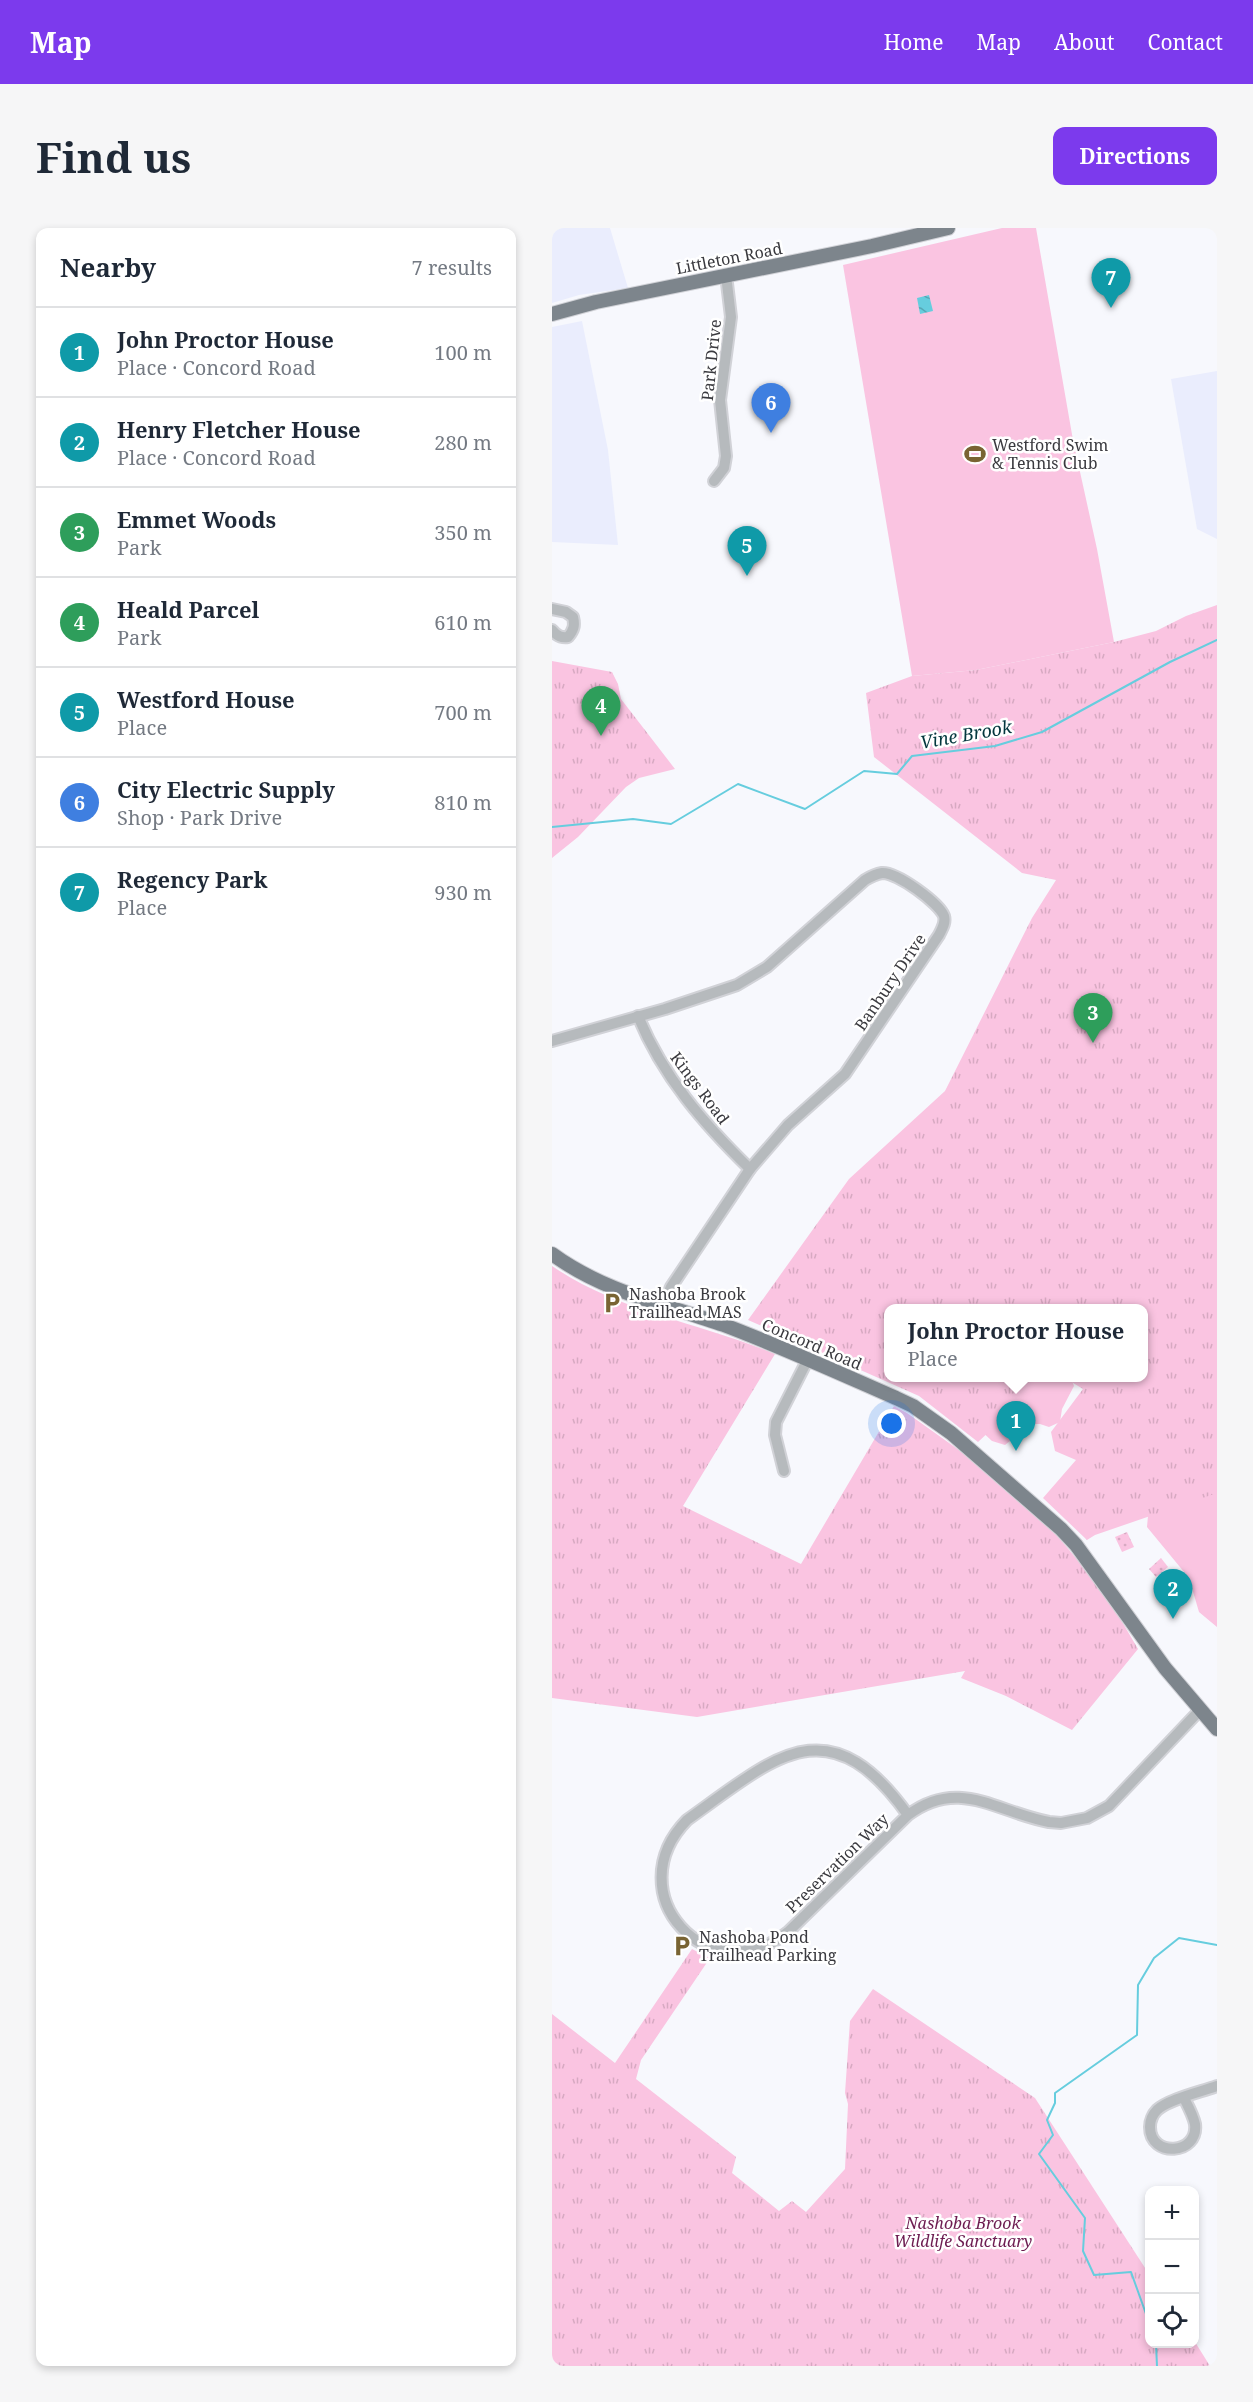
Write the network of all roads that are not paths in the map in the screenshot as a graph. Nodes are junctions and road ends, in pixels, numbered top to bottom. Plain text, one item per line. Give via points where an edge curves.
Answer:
1 (948, 228) edge
2 (726, 275) junction
3 (552, 314) edge
4 (714, 481) dead end
5 (552, 609) edge
6 (552, 630) edge
7 (638, 1016) junction
8 (552, 1041) edge
9 (750, 1169) junction
10 (552, 1254) edge
11 (663, 1306) junction
12 (808, 1359) junction
13 (784, 1471) dead end
14 (1200, 1710) junction
15 (1217, 1729) edge
16 (908, 1815) junction
17 (1217, 2086) edge
18 (1184, 2098) junction

1 - 2 main road, Littleton Road
2 - 3 main road, Littleton Road
2 - 4 street, Park Drive via 731,317 720,387 726,456 724,468
5 - 6 street via 566,612 574,623 568,637
7 - 8 street, Banbury Drive
7 - 9 street, Kings Road via 660,1064 683,1097
7 - 9 street, Banbury Drive via 737,986 767,967 875,875 884,873 900,878 939,908 944,916 939,935 859,1055 845,1074 788,1125
9 - 11 street, Banbury Drive via 671,1287
10 - 11 main road, Concord Road via 581,1274
11 - 12 main road, Concord Road
12 - 13 street via 776,1422 775,1435
12 - 14 main road, Concord Road via 913,1406 1040,1509 1076,1545
14 - 15 main road, Concord Road
14 - 16 street, Preservation Way via 1117,1799 1087,1818 1049,1822 959,1796 932,1800
16 - 16 street, Preservation Way via 876,1775 854,1760 816,1751 778,1758 678,1830 662,1866 666,1905 681,1928 702,1944 740,1953 766,1947 788,1932
17 - 18 street
18 - 18 street via 1158,2110 1150,2121 1151,2134 1165,2148 1178,2149 1193,2136 1195,2123

